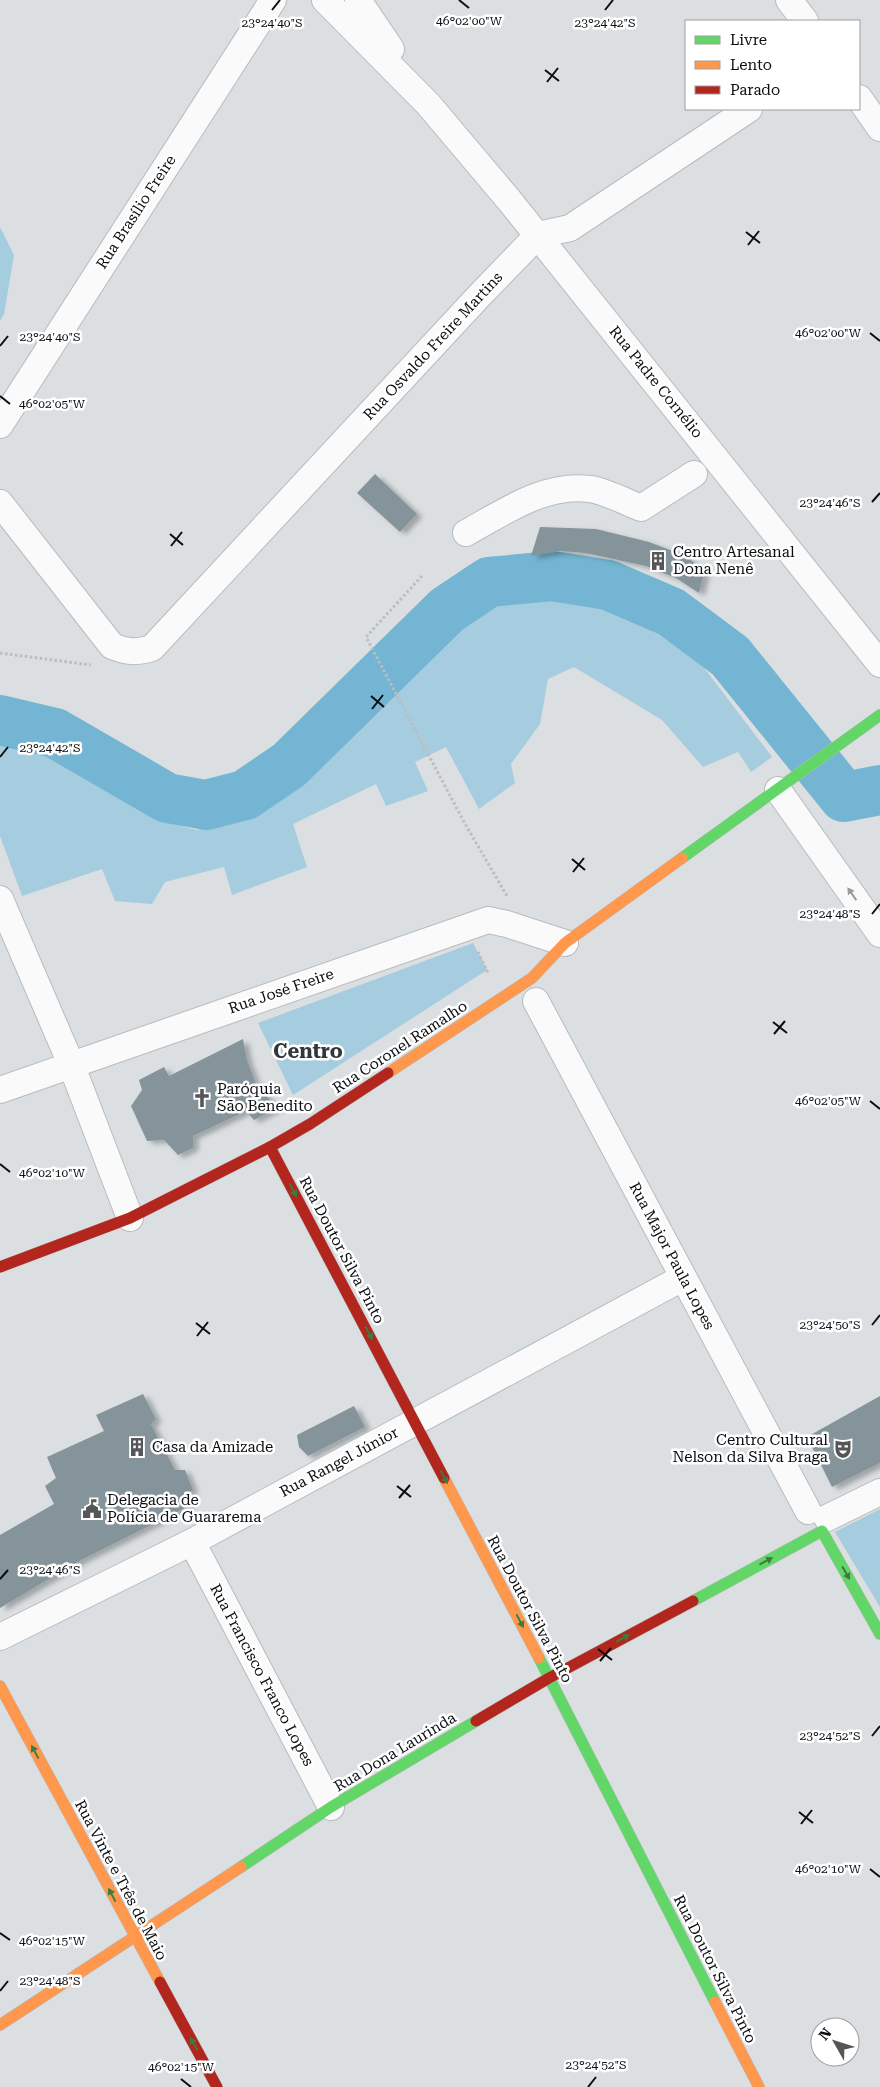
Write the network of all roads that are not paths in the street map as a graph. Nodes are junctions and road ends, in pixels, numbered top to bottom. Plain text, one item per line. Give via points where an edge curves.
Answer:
1 (273, 0) edge
2 (325, 0) edge
3 (358, 0) edge
4 (789, 0) edge
5 (804, 20) edge
6 (860, 99) edge
7 (428, 104) junction
8 (748, 110) edge
9 (880, 128) edge
10 (538, 235) junction
11 (0, 425) edge
12 (694, 474) dead end
13 (0, 503) edge
14 (466, 533) dead end
15 (880, 664) edge
16 (880, 715) edge
17 (787, 784) junction
18 (0, 899) edge
19 (880, 934) edge
20 (565, 943) junction
21 (536, 1001) dead end
22 (71, 1064) junction
23 (0, 1090) edge
24 (270, 1146) junction
25 (130, 1218) junction
26 (0, 1267) edge
27 (674, 1282) dead end
28 (415, 1421) junction
29 (880, 1492) edge
30 (819, 1520) junction
31 (192, 1542) junction
32 (880, 1634) edge
33 (0, 1637) edge
34 (549, 1678) junction
35 (0, 1686) edge
36 (331, 1807) junction
37 (135, 1938) junction
38 (0, 2025) edge
39 (218, 2087) edge
40 (759, 2087) edge

1 - 11 street, Rua Brasílio Freire
2 - 7 street, Rua Padre Cornélio
3 - 7 street, Rua Padre Cornélio
4 - 5 street
6 - 9 street
7 - 10 street, Rua Padre Cornélio
8 - 10 street via 570,228
10 - 13 street, Rua Osvaldo Freire Martins via 152,648 137,653 112,646
10 - 15 street, Rua Padre Cornélio
12 - 14 street via 641,508 591,489 564,490 532,497
16 - 17 street, Rua Coronel Ramalho
19 -> 17 street
17 - 20 street, Rua Coronel Ramalho
18 - 22 street
20 - 22 street, Rua José Freire via 488,920
20 - 24 street, Rua Coronel Ramalho via 532,978 316,1120
21 - 30 street, Rua Major Paula Lopes
22 - 23 street, Rua José Freire
22 - 25 street
24 - 25 street, Rua Coronel Ramalho
24 -> 28 street, Rua Doutor Silva Pinto
25 - 26 street, Rua Coronel Ramalho
27 - 28 street, Rua Rangel Júnior
28 - 31 street, Rua Rangel Júnior
28 -> 34 street, Rua Doutor Silva Pinto
29 - 30 street
30 -> 32 street
34 -> 30 street, Rua Dona Laurinda
31 - 33 street, Rua Rangel Júnior
31 - 36 street, Rua Francisco Franco Lopes
34 - 36 street, Rua Dona Laurinda
34 - 40 street, Rua Doutor Silva Pinto
37 -> 35 street, Rua Vinte e Três de Maio
36 - 37 street, Rua Dona Laurinda
37 - 38 street, Rua Dona Laurinda
39 -> 37 street, Rua Vinte e Três de Maio

